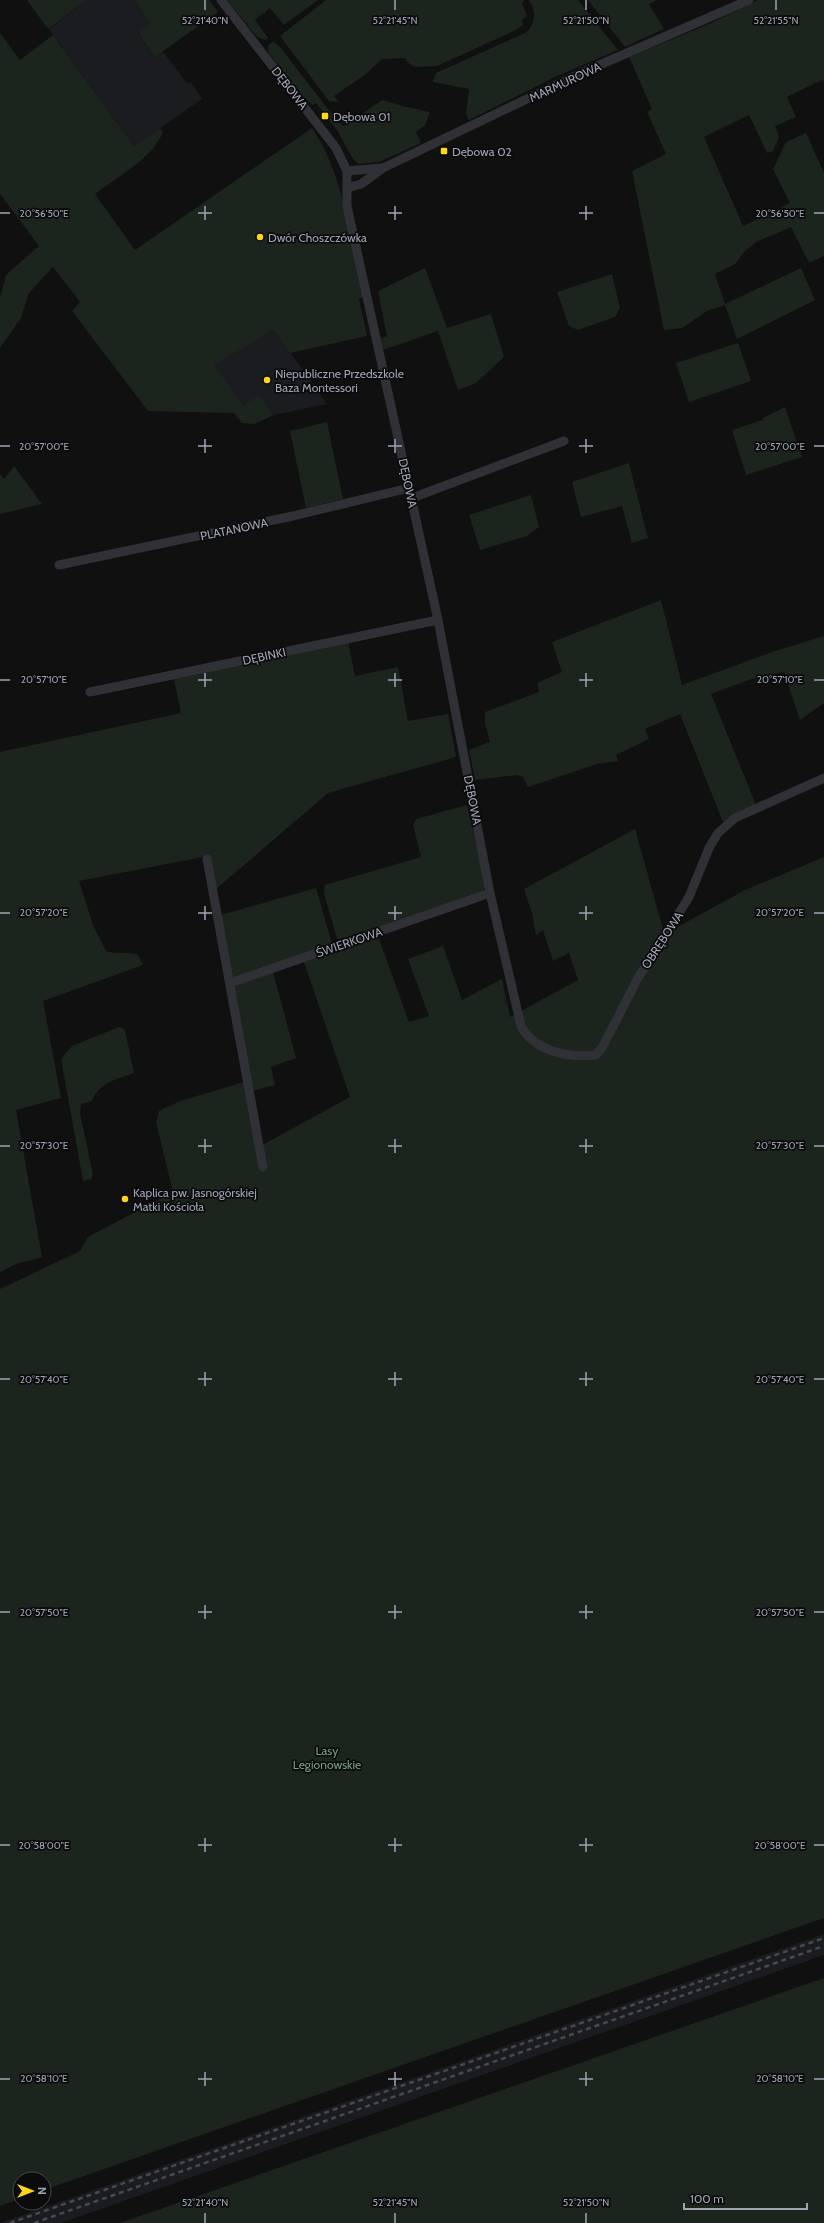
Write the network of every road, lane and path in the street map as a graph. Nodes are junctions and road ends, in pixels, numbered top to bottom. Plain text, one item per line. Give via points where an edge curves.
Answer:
1 (222, 0) edge
2 (749, 0) edge
3 (383, 168) junction
4 (347, 171) junction
5 (347, 188) junction
6 (564, 441) dead end
7 (409, 488) junction
8 (412, 498) junction
9 (58, 565) dead end
10 (438, 620) junction
11 (90, 692) dead end
12 (824, 778) edge
13 (207, 860) dead end
14 (490, 893) junction
15 (230, 983) junction
16 (515, 1004) joint
17 (263, 1167) dead end

1 - 4 street, DĘBOWA via 336,148
2 - 3 street, MARMUROWA via 582,73
3 - 4 street, MARMUROWA
3 - 5 street, MARMUROWA via 361,184
4 - 5 street, DĘBOWA
5 - 7 street, DĘBOWA via 347,206
6 - 8 street
7 - 8 street, DĘBOWA
7 - 9 street, PLATANOWA via 286,518
8 - 10 street, DĘBOWA
10 - 11 street, DĘBINKI
10 - 14 street, DĘBOWA
12 - 16 street, OBRĘBOWA via 735,818 718,832 689,896 638,978 596,1055 553,1052 536,1044 525,1034
13 - 15 street
14 - 15 street, ŚWIERKOWA
14 - 16 street, DĘBOWA
15 - 17 street

